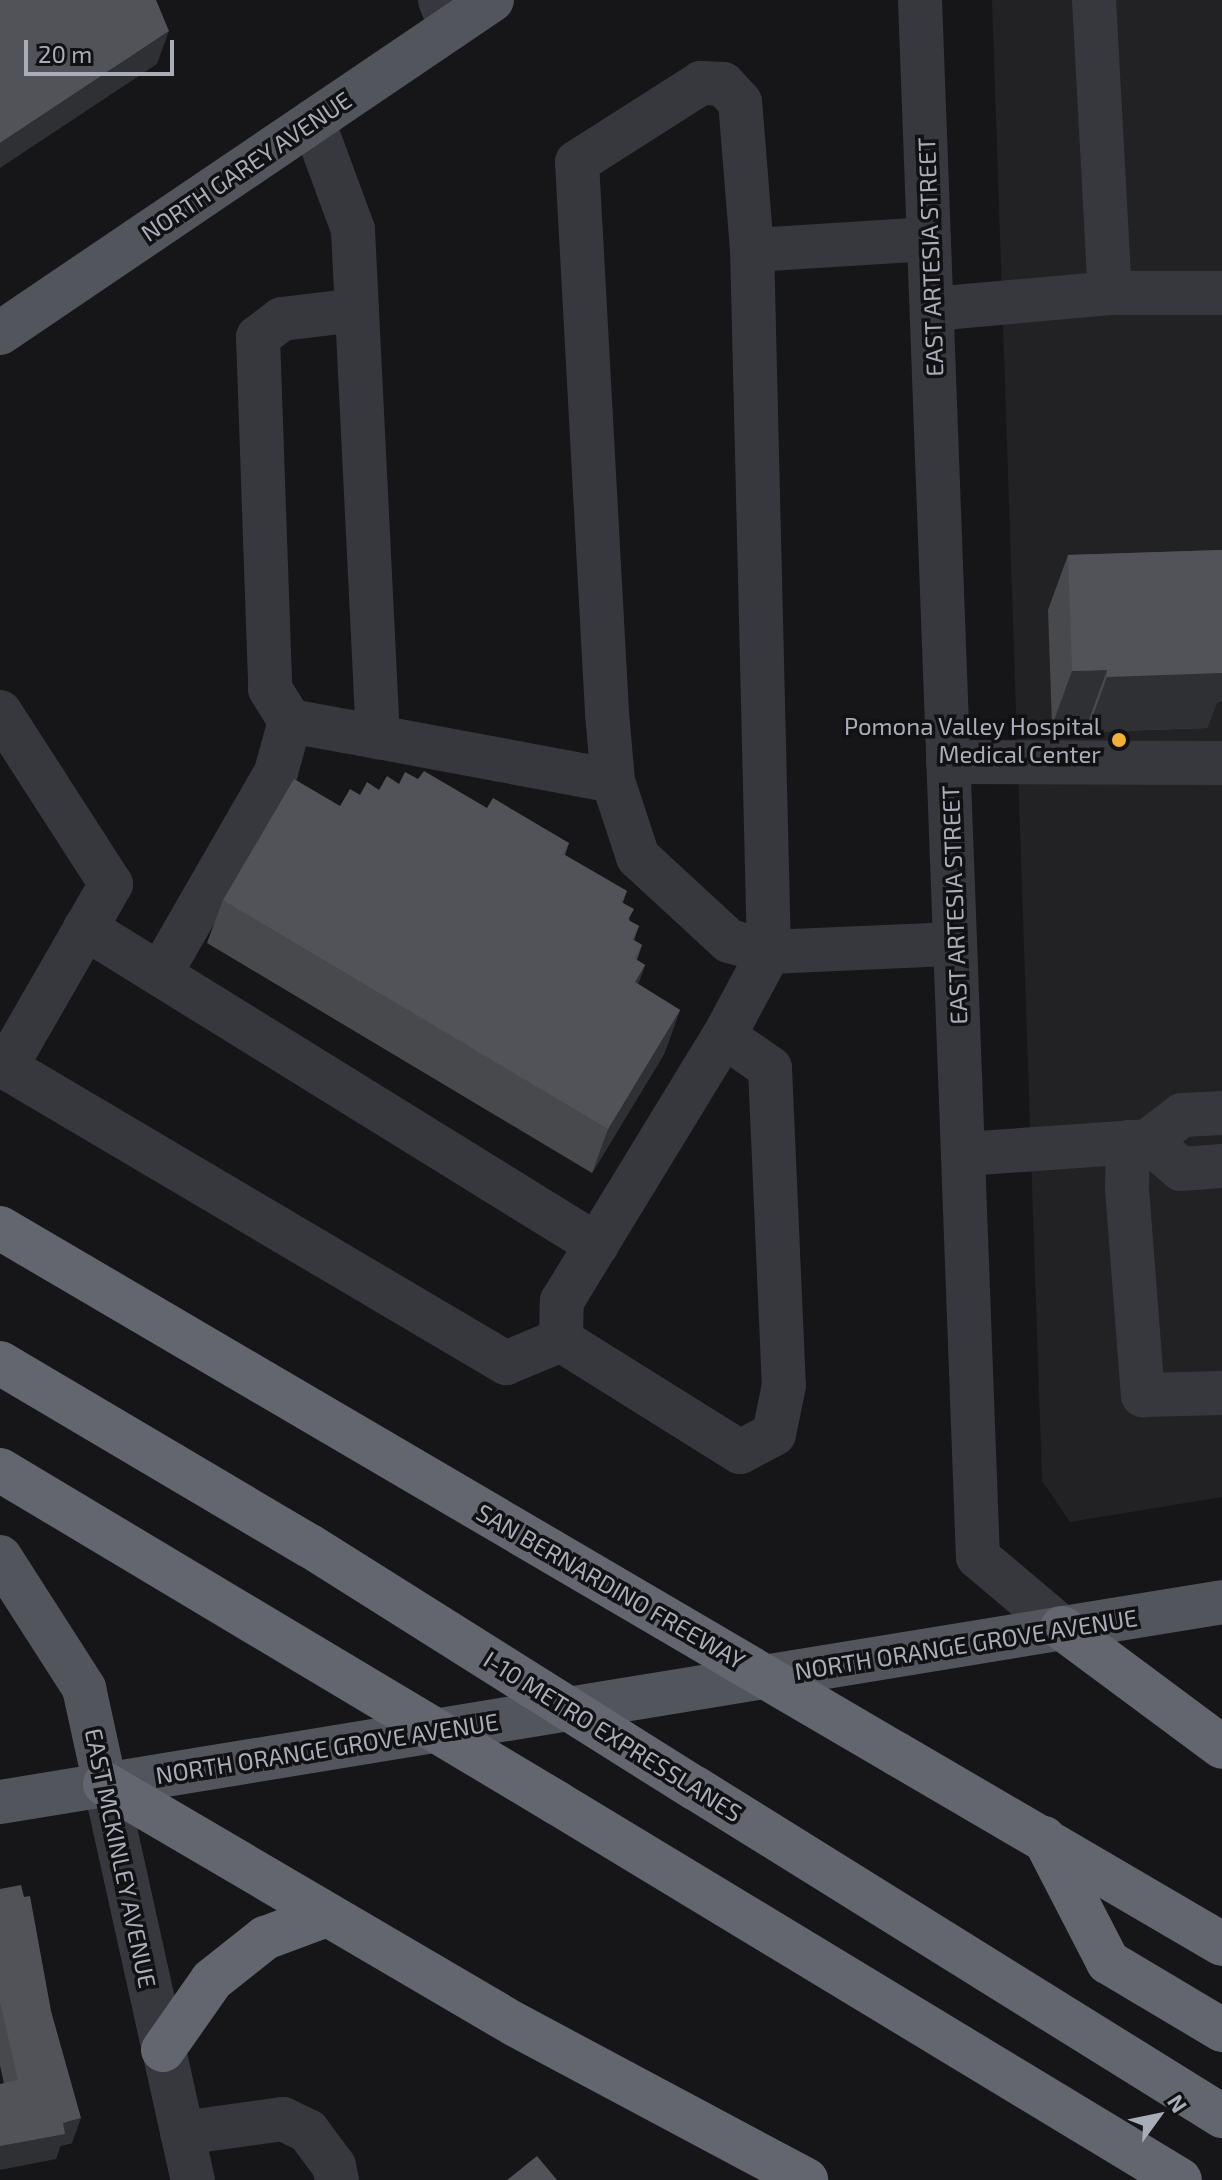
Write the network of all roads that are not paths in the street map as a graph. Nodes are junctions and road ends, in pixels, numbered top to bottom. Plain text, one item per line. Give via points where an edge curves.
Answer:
1 (492, 0) edge
2 (920, 0) edge
3 (1094, 0) edge
4 (446, 14) edge
5 (313, 121) junction
6 (929, 239) junction
7 (752, 245) junction
8 (1110, 293) junction
9 (1222, 293) edge
10 (932, 309) junction
11 (357, 310) junction
12 (0, 333) edge
13 (0, 712) edge
14 (290, 721) junction
15 (378, 737) junction
16 (948, 762) junction
17 (1222, 763) edge
18 (613, 781) junction
19 (85, 928) junction
20 (955, 944) junction
21 (769, 952) junction
22 (160, 974) junction
23 (724, 1036) junction
24 (3, 1066) edge
25 (1222, 1113) edge
26 (1138, 1142) junction
27 (964, 1154) junction
28 (1222, 1166) edge
29 (0, 1228) edge
30 (597, 1245) junction
31 (561, 1340) junction
32 (0, 1363) edge
33 (1222, 1393) edge
34 (0, 1470) edge
35 (0, 1557) edge
36 (1222, 1602) edge
37 (1062, 1628) junction
38 (1222, 1747) edge
39 (105, 1784) junction
40 (0, 1802) edge
41 (1044, 1838) junction
42 (327, 1915) junction
43 (1222, 1944) edge
44 (1222, 2030) edge
45 (163, 2050) junction
46 (1222, 2116) edge
47 (182, 2133) junction
48 (193, 2180) edge
49 (337, 2180) edge
50 (806, 2180) edge
51 (1180, 2180) edge

1 - 4 main road, NORTH GAREY AVENUE
2 - 6 street, EAST ARTESIA STREET
3 - 8 street
4 - 5 main road, NORTH GAREY AVENUE
5 - 11 street via 353,230
5 - 12 main road, NORTH GAREY AVENUE
6 - 7 street via 752,250
6 - 10 street, EAST ARTESIA STREET
7 - 18 street via 740,102 723,84 701,83 577,162
7 - 21 street
8 - 9 street
8 - 10 street
10 - 16 street, EAST ARTESIA STREET
11 - 14 street via 282,319 258,337 270,689
11 - 15 street
13 - 19 street via 111,884
14 - 15 street
14 - 22 street via 276,772
15 - 18 street
16 - 17 street
16 - 20 street, EAST ARTESIA STREET
18 - 21 street via 638,857 729,941
19 - 22 street
19 - 24 street
20 - 21 street
20 - 27 street, EAST ARTESIA STREET
21 - 23 street
22 - 30 street
23 - 30 street
23 - 31 street via 770,1068 784,1385 774,1434 740,1452
24 - 31 street via 506,1363
25 - 26 street via 1182,1115
26 - 27 street
26 - 28 street via 1181,1169
26 - 33 street via 1127,1189 1143,1395
27 - 37 street, EAST ARTESIA STREET via 978,1557
29 - 41 highway, SAN BERNARDINO FREEWAY, bridge
30 - 31 street via 562,1301
32 - 46 highway, I-10 METRO EXPRESSLANES, bridge via 310,1546
34 - 51 highway, bridge
35 - 39 main road, EAST MCKINLEY AVENUE via 84,1688
36 - 37 main road, NORTH ORANGE GROVE AVENUE
37 - 38 highway
37 - 39 main road, NORTH ORANGE GROVE AVENUE
39 - 40 main road, NORTH ORANGE GROVE AVENUE
39 - 42 highway
39 - 45 street, EAST MCKINLEY AVENUE
41 - 43 highway, SAN BERNARDINO FREEWAY
41 - 44 highway via 1108,1962
42 - 45 highway via 265,1938 212,1980
42 - 50 highway via 516,2025
45 - 47 street, EAST MCKINLEY AVENUE
47 - 48 street, EAST MCKINLEY AVENUE
47 - 49 street via 283,2119 308,2131 334,2166

